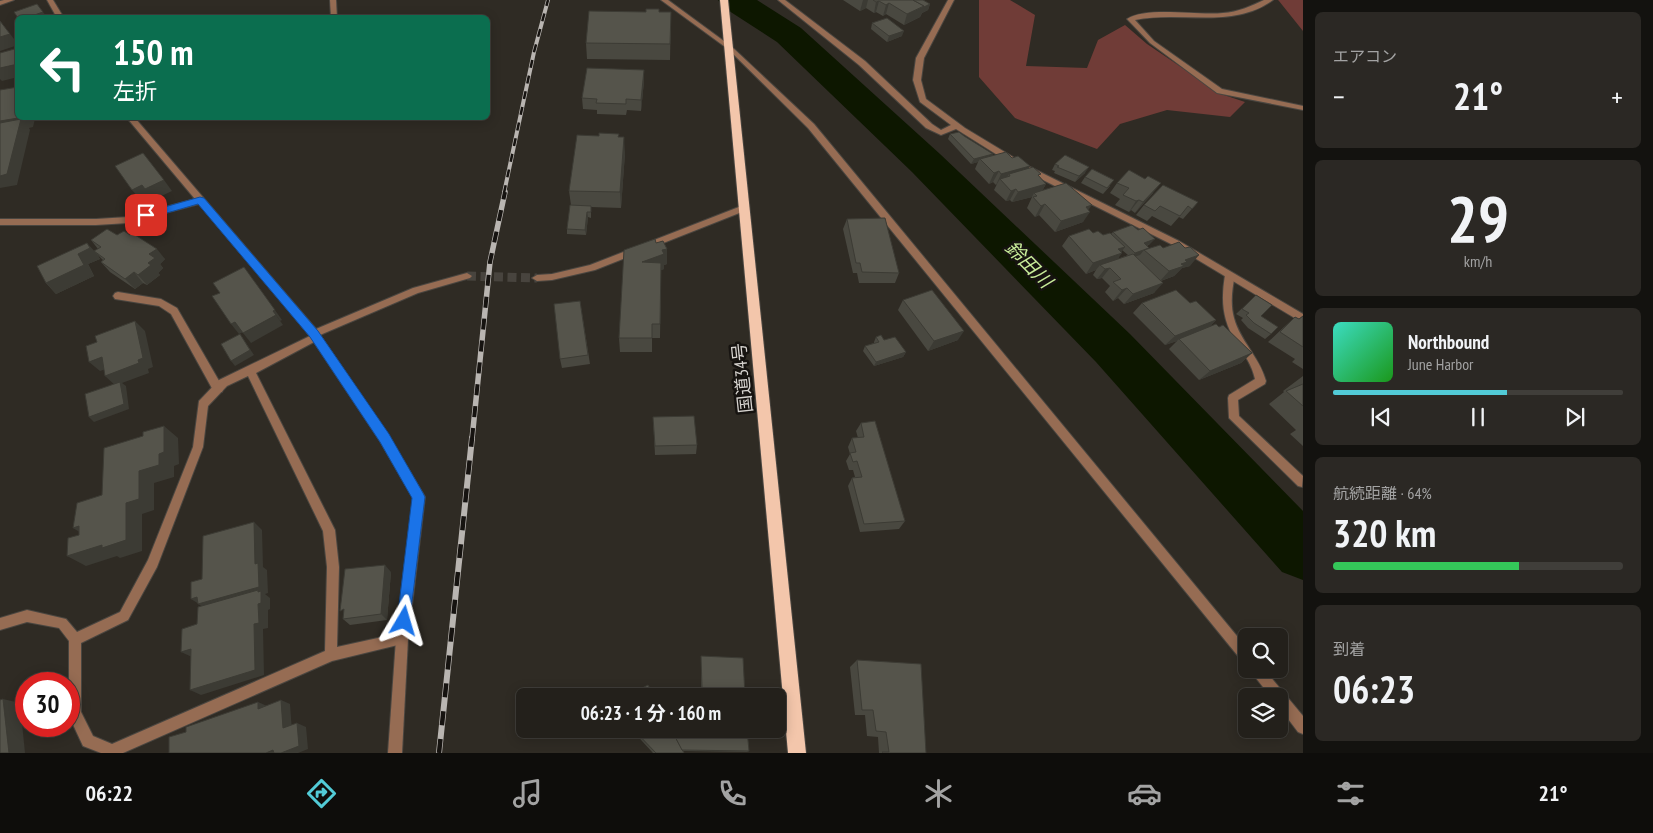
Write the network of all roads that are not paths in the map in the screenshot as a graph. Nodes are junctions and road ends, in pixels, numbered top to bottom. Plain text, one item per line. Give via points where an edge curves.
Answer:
1 (11, 0) edge
2 (50, 0) edge
3 (333, 0) edge
4 (664, 0) edge
5 (724, 0) edge
6 (782, 0) edge
7 (951, 0) edge
8 (1270, 0) edge
9 (0, 3) edge
10 (59, 15) edge
11 (334, 15) edge
12 (729, 44) junction
13 (1303, 108) edge
14 (133, 120) edge
15 (956, 126) junction
16 (200, 200) junction
17 (744, 208) junction
18 (0, 222) edge
19 (1230, 275) junction
20 (467, 276) tunnel mouth
21 (537, 278) tunnel mouth
22 (118, 296) dead end
23 (1303, 319) edge
24 (315, 336) junction
25 (250, 371) junction
26 (218, 389) junction
27 (1302, 482) edge
28 (0, 624) edge
29 (402, 638) junction
30 (75, 639) junction
31 (1238, 647) edge
32 (332, 655) junction
33 (1263, 678) edge
34 (1271, 688) edge
35 (1288, 709) edge
36 (1303, 727) edge
37 (395, 753) edge
38 (797, 753) edge

1 - 9 street
2 - 10 street
3 - 11 street
4 - 12 street
5 - 12 highway, 国道34号
6 - 15 street via 862,63 929,126 941,133
7 - 15 street via 920,58 917,80 924,100
8 - 13 street via 1238,13 1210,16 1144,14 1130,19 1152,42 1220,90
12 - 17 highway, 国道34号
12 - 31 street via 811,126
14 - 16 street
15 - 19 street via 1018,164 1176,243
16 - 18 street via 128,220
16 - 24 street
17 - 21 street via 592,268
17 - 38 highway, 国道34号
19 - 23 street
19 - 27 street via 1226,300 1229,320 1258,368 1261,382 1232,398 1234,418
20 - 24 street via 416,290
22 - 26 street via 161,303 174,312
24 - 25 street
24 - 29 street via 384,438 419,497
25 - 26 street via 223,383
25 - 32 street via 329,530 333,567
26 - 30 street via 203,404 198,447 153,563 124,616
28 - 30 street via 27,616 62,623
29 - 32 street
29 - 37 street
30 - 32 street via 74,713 88,741 112,751
33 - 34 street
35 - 36 street

